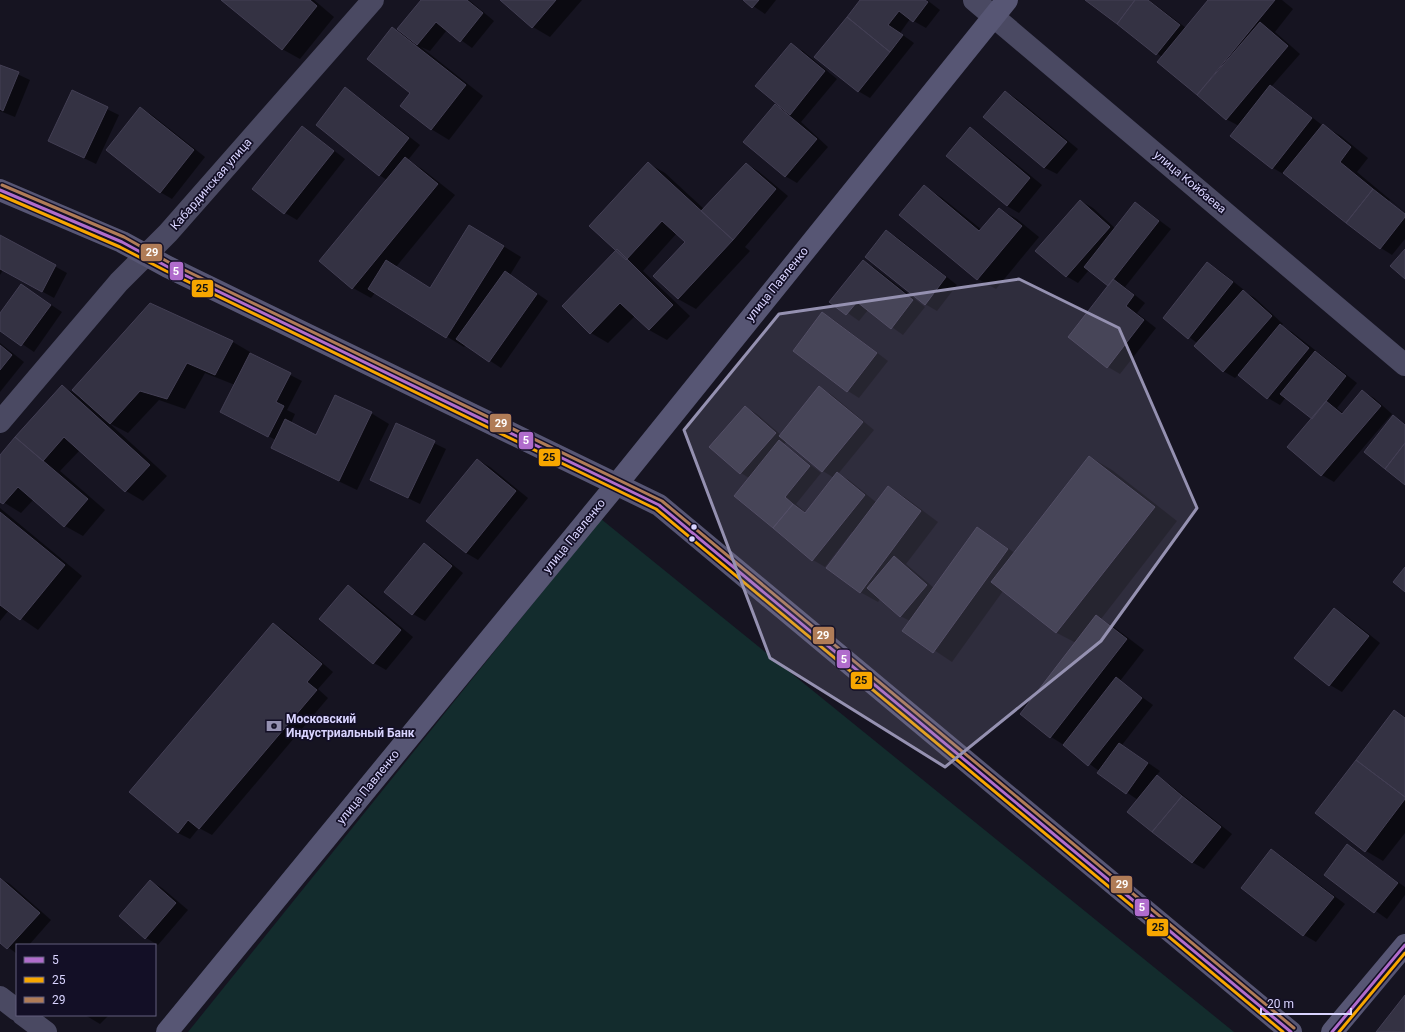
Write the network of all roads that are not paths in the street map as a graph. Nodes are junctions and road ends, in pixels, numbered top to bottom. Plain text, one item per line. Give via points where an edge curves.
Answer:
1 (374, 0) edge
2 (974, 0) edge
3 (1007, 0) edge
4 (993, 17) junction
5 (0, 190) edge
6 (147, 255) junction
7 (1405, 365) edge
8 (0, 422) edge
9 (617, 484) junction
10 (1405, 945) edge
11 (0, 997) edge
12 (16, 1009) edge
13 (24, 1016) edge
14 (46, 1032) edge
15 (167, 1032) edge
16 (1291, 1032) edge
17 (1332, 1032) edge

1 - 6 street, Кабардинская улица
2 - 4 street, улица Койбаева
3 - 4 street, улица Павленко
4 - 7 street, улица Койбаева
4 - 9 street, улица Павленко
5 - 6 street
6 - 8 street, Кабардинская улица via 120,282
6 - 9 street
9 - 15 street, улица Павленко
9 - 16 street via 659,505
10 - 17 street
11 - 12 street
13 - 14 street

